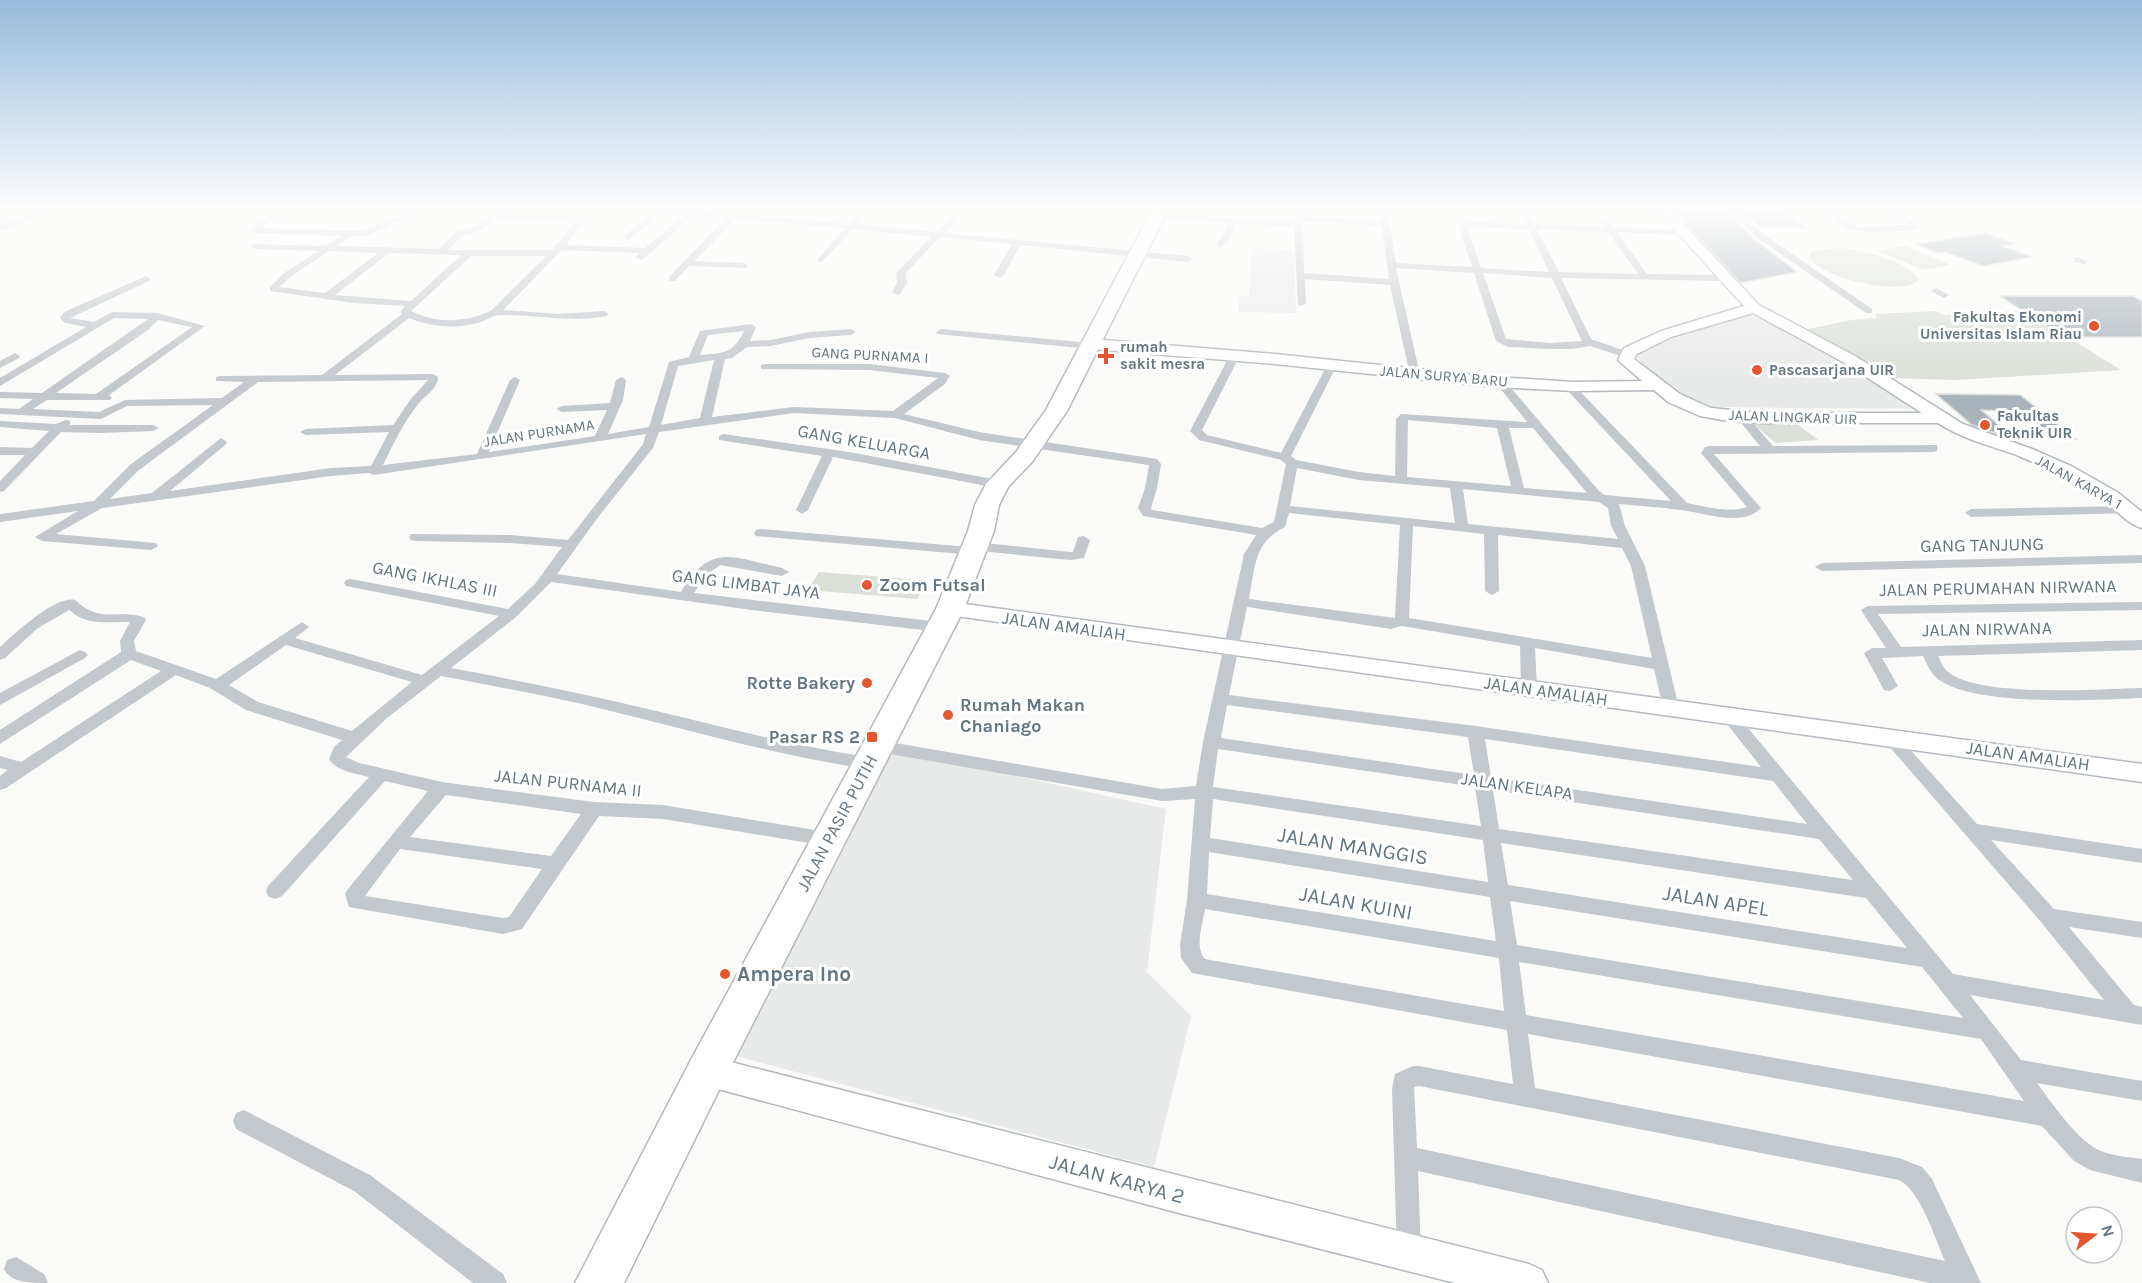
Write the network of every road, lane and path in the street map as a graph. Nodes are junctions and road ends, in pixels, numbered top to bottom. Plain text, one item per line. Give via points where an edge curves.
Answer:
1 (298, 268) edge
2 (364, 268) edge
3 (455, 268) edge
4 (539, 268) edge
5 (683, 268) edge
6 (906, 268) edge
7 (1003, 268) edge
8 (1129, 268) edge
9 (1301, 268) edge
10 (1392, 268) edge
11 (1441, 268) edge
12 (1551, 268) edge
13 (1638, 268) edge
14 (1717, 268) edge
15 (1806, 268) edge
16 (1478, 270) junction
17 (999, 275) dead end
18 (1554, 275) junction
19 (1301, 276) junction
20 (1645, 277) junction
21 (1726, 278) junction
22 (146, 279) dead end
23 (672, 279) dead end
24 (1394, 282) junction
25 (897, 292) dead end
26 (327, 296) junction
27 (1301, 304) dead end
28 (1754, 308) junction
29 (410, 309) junction
30 (1869, 311) dead end
31 (495, 312) junction
32 (604, 314) dead end
33 (157, 317) junction
34 (95, 325) junction
35 (851, 332) dead end
36 (941, 332) dead end
37 (1587, 341) junction
38 (743, 344) junction
39 (1090, 345) junction
40 (15, 356) dead end
41 (1627, 356) junction
42 (720, 357) junction
43 (1234, 357) junction
44 (693, 359) junction
45 (0, 365) edge
46 (1332, 365) junction
47 (765, 367) dead end
48 (1415, 375) junction
49 (220, 379) dead end
50 (255, 379) junction
51 (323, 380) junction
52 (515, 380) dead end
53 (621, 380) dead end
54 (0, 383) edge
55 (1501, 383) junction
56 (1568, 385) junction
57 (1654, 385) junction
58 (0, 395) edge
59 (41, 397) junction
60 (225, 401) junction
61 (613, 406) junction
62 (562, 409) dead end
63 (0, 411) edge
64 (23, 411) junction
65 (76, 415) junction
66 (895, 415) junction
67 (1742, 417) junction
68 (1938, 417) junction
69 (705, 421) junction
70 (0, 424) edge
71 (1502, 425) junction
72 (1537, 425) junction
73 (58, 428) junction
74 (153, 428) dead end
75 (397, 428) junction
76 (655, 429) junction
77 (306, 432) dead end
78 (723, 438) dead end
79 (600, 439) junction
80 (221, 442) dead end
81 (1032, 445) junction
82 (1933, 448) dead end
83 (1770, 450) junction
84 (0, 451) edge
85 (33, 452) junction
86 (830, 453) junction
87 (481, 457) junction
88 (1289, 460) junction
89 (374, 471) junction
90 (1401, 480) junction
91 (2, 483) edge
92 (998, 484) junction
93 (1456, 486) junction
94 (1519, 492) junction
95 (156, 496) junction
96 (1606, 500) junction
97 (98, 504) junction
98 (1683, 506) junction
99 (1283, 508) junction
100 (802, 510) dead end
101 (1971, 513) dead end
102 (2136, 516) edge
103 (0, 518) edge
104 (1407, 520) junction
105 (1462, 526) junction
106 (1491, 531) junction
107 (1263, 532) junction
108 (761, 533) dead end
109 (416, 537) dead end
110 (1083, 540) dead end
111 (572, 544) junction
112 (1626, 544) junction
113 (151, 546) dead end
114 (974, 549) junction
115 (2142, 559) edge
116 (1822, 567) dead end
117 (782, 572) dead end
118 (548, 577) junction
119 (351, 583) dead end
120 (1492, 591) dead end
121 (685, 597) junction
122 (1243, 602) junction
123 (2142, 606) edge
124 (511, 614) junction
125 (945, 618) junction
126 (1402, 621) junction
127 (302, 627) dead end
128 (284, 640) junction
129 (1527, 643) junction
130 (2142, 645) edge
131 (1230, 650) junction
132 (1895, 650) junction
133 (1928, 651) junction
134 (129, 654) junction
135 (0, 655) edge
136 (80, 655) dead end
137 (1662, 665) junction
138 (173, 670) junction
139 (432, 676) junction
140 (218, 685) junction
141 (1890, 686) dead end
142 (1529, 687) junction
143 (2142, 693) edge
144 (1221, 699) junction
145 (0, 700) edge
146 (1671, 708) junction
147 (1727, 714) junction
148 (1476, 732) junction
149 (0, 738) edge
150 (356, 738) junction
151 (1890, 738) junction
152 (1210, 742) junction
153 (873, 755) junction
154 (0, 762) edge
155 (23, 769) junction
156 (2142, 773) edge
157 (382, 774) junction
158 (1778, 776) junction
159 (1482, 781) junction
160 (0, 784) edge
161 (442, 788) junction
162 (1206, 792) junction
163 (594, 809) junction
164 (1970, 830) junction
165 (1824, 833) junction
166 (1491, 834) junction
167 (827, 839) junction
168 (397, 842) junction
169 (1201, 844) junction
170 (2142, 856) edge
171 (555, 864) junction
172 (275, 891) dead end
173 (1498, 891) junction
174 (1873, 891) junction
175 (1197, 900) junction
176 (2048, 916) junction
177 (2142, 930) edge
178 (1508, 952) junction
179 (1926, 959) junction
180 (1946, 982) junction
181 (2135, 1015) edge
182 (1515, 1022) junction
183 (1987, 1031) junction
184 (2015, 1069) junction
185 (707, 1071) junction
186 (2142, 1091) edge
187 (1525, 1096) junction
188 (2048, 1116) junction
189 (244, 1121) dead end
190 (1406, 1157) junction
191 (2142, 1171) edge
192 (1408, 1252) junction
193 (1966, 1280) edge
194 (494, 1283) edge
195 (599, 1283) edge
196 (1528, 1283) edge

1 - 26 street via 273,288
2 - 26 street
3 - 29 street
4 - 31 street
5 - 23 street
6 - 25 street
7 - 17 street
8 - 39 highway, JALAN PASIR PUTIH
9 - 19 street
10 - 24 street
11 - 16 street
12 - 18 street
13 - 20 street
14 - 21 street, JALAN KARYA 1
15 - 30 street
16 - 18 street
16 - 37 street via 1503,342 1584,345
18 - 20 street
18 - 37 street
19 - 24 street
19 - 27 street
20 - 21 street
21 - 28 street, JALAN KARYA 1
22 - 34 street via 65,318
24 - 48 street
26 - 29 street
28 - 41 street via 1666,334
28 - 68 street, JALAN KARYA 1 via 1849,358
29 - 31 street via 437,322 459,323 477,321
29 - 51 street
31 - 32 street via 558,317
33 - 34 street via 112,315
33 - 59 street
33 - 59 street via 200,326 104,398
34 - 54 street
35 - 38 street
36 - 39 street, GANG PURNAMA I
37 - 41 street
38 - 42 street via 728,356
38 - 44 street via 751,327 709,331 704,333
39 - 43 street, JALAN SURYA BARU
39 - 81 highway, JALAN PASIR PUTIH via 1056,411
40 - 45 street
41 - 57 street, JALAN LINGKAR UIR via 1628,363
42 - 44 street
42 - 69 street
43 - 46 street, JALAN SURYA BARU
43 - 88 street via 1196,431 1203,438
44 - 76 street, JALAN PURNAMA II via 673,364
46 - 48 street, JALAN SURYA BARU
46 - 88 street
47 - 66 street, GANG PURNAMA I via 869,368 945,376
48 - 55 street, JALAN SURYA BARU
49 - 50 street
50 - 51 street
50 - 60 street
51 - 75 street via 433,377 433,383
52 - 87 street
53 - 61 street via 622,391
55 - 56 street, JALAN SURYA BARU
55 - 72 street
56 - 57 street, JALAN SURYA BARU
56 - 98 street
57 - 67 street, JALAN LINGKAR UIR via 1706,412
58 - 59 street
59 - 64 street
60 - 65 street via 125,403 100,416
60 - 97 street via 135,467
61 - 62 street
61 - 79 street
63 - 64 street
64 - 65 street
65 - 73 street
66 - 69 street, JALAN PURNAMA via 809,409
66 - 81 street, JALAN PURNAMA
67 - 68 street, JALAN LINGKAR UIR
67 - 83 street
68 - 102 street, JALAN KARYA 1 via 1969,434 2055,465 2110,496
69 - 76 street, JALAN PURNAMA
70 - 73 street
71 - 72 street
71 - 90 street via 1405,416
71 - 94 street
72 - 96 street via 1595,494
73 - 74 street
73 - 85 street
75 - 77 street
75 - 89 street
76 - 79 street, JALAN PURNAMA
76 - 111 street, JALAN PURNAMA II via 649,445
78 - 86 street, GANG KELUARGA
79 - 87 street, JALAN PURNAMA
80 - 95 street
81 - 92 highway, JALAN PASIR PUTIH
81 - 107 street, JALAN PURNAMA via 1153,462 1145,512
82 - 83 street
83 - 98 street via 1707,451 1754,504 1754,511 1728,513
84 - 85 street
85 - 91 street
86 - 92 street, GANG KELUARGA
86 - 100 street
87 - 89 street, JALAN PURNAMA
88 - 90 street via 1359,476
88 - 99 street
89 - 95 street, JALAN PURNAMA via 331,472
90 - 93 street
92 - 114 highway, JALAN PASIR PUTIH via 987,505
93 - 94 street
93 - 105 street
94 - 96 street
95 - 97 street, JALAN PURNAMA
96 - 98 street
96 - 112 street via 1614,506
97 - 103 street, JALAN PURNAMA
97 - 113 street via 42,537
99 - 104 street
99 - 107 street via 1280,524
101 - 102 street
104 - 105 street
104 - 126 street
105 - 106 street
106 - 112 street
106 - 120 street
107 - 122 street via 1251,554
108 - 114 street
109 - 111 street
110 - 114 street via 1079,555 1070,556
111 - 118 street, JALAN PURNAMA II
112 - 137 street via 1638,567
114 - 125 highway, JALAN PASIR PUTIH
115 - 116 street, GANG TANJUNG
117 - 121 street via 715,561 703,568
118 - 121 street, GANG LIMBAT JAYA
118 - 124 street, JALAN PURNAMA II
119 - 124 street, GANG IKHLAS III
121 - 125 street, GANG LIMBAT JAYA
122 - 126 street via 1391,624
122 - 131 street
123 - 132 street, JALAN PERUMAHAN NIRWANA via 1868,610
124 - 139 street, JALAN PURNAMA II
125 - 131 street, JALAN AMALIAH
125 - 153 highway, JALAN PASIR PUTIH
126 - 129 street
127 - 128 street
128 - 139 street
128 - 140 street
129 - 137 street
129 - 142 street
130 - 133 street, JALAN NIRWANA
131 - 142 street, JALAN AMALIAH
131 - 144 street
132 - 133 street, JALAN NIRWANA
132 - 141 street, JALAN NIRWANA via 1871,655
133 - 143 street via 1942,675 1962,685 2062,695
134 - 135 street via 127,641 139,620 97,619 70,603 33,625
134 - 138 street
134 - 149 street
136 - 145 street
137 - 146 street
138 - 140 street
138 - 155 street
139 - 150 street, JALAN PURNAMA II
139 - 153 street via 609,705 819,756
140 - 150 street via 252,706
142 - 146 street, JALAN AMALIAH
144 - 148 street
144 - 152 street
146 - 147 street, JALAN AMALIAH
147 - 151 street, JALAN AMALIAH
147 - 158 street
148 - 158 street
148 - 159 street
150 - 157 street, JALAN PURNAMA II via 337,755 339,761
151 - 156 street, JALAN AMALIAH
151 - 164 street
152 - 159 street, JALAN KELAPA
152 - 162 street
153 - 162 street via 1162,795
153 - 167 highway, JALAN PASIR PUTIH
154 - 155 street
155 - 160 street
157 - 161 street, JALAN PURNAMA II
157 - 172 street
158 - 165 street
159 - 165 street, JALAN KELAPA
159 - 166 street
161 - 163 street, JALAN PURNAMA II
161 - 168 street
162 - 166 street
162 - 169 street
163 - 167 street, JALAN PURNAMA II via 663,812
163 - 171 street
164 - 170 street
164 - 176 street
165 - 174 street
166 - 173 street
166 - 174 street
167 - 185 highway, JALAN PASIR PUTIH
168 - 171 street
168 - 171 street via 355,894 356,902 509,926 521,918
169 - 173 street, JALAN MANGGIS
169 - 175 street
173 - 178 street
173 - 179 street, JALAN APEL
174 - 179 street
175 - 178 street, JALAN KUINI
175 - 182 street via 1190,945 1191,958 1198,968
176 - 177 street
176 - 181 street
178 - 182 street
178 - 183 street, JALAN KUINI
179 - 180 street
180 - 181 street
180 - 183 street
182 - 187 street
182 - 188 street
183 - 184 street
184 - 186 street
184 - 188 street
185 - 192 street, JALAN KARYA 2
185 - 195 highway, JALAN PASIR PUTIH
187 - 190 street via 1419,1076 1407,1078 1403,1081
187 - 193 street via 1899,1169 1917,1176
188 - 191 street via 2089,1158
189 - 194 street via 362,1183
190 - 192 street
190 - 193 street
192 - 196 street, JALAN KARYA 2

